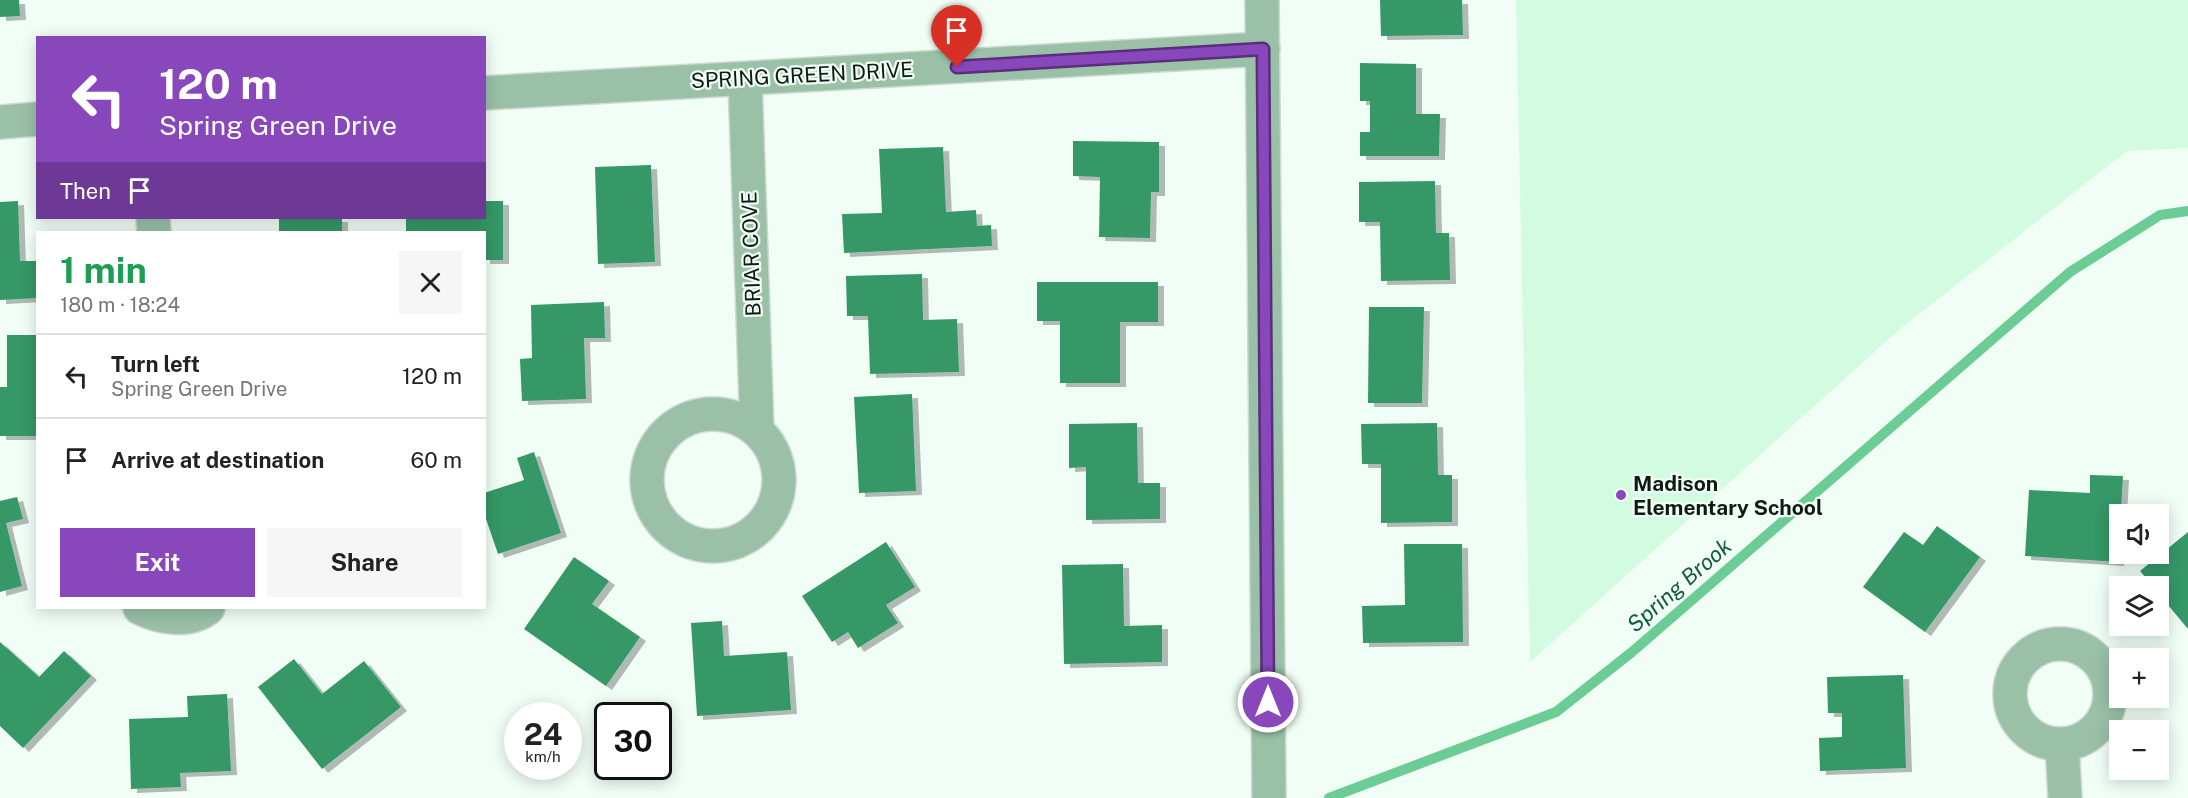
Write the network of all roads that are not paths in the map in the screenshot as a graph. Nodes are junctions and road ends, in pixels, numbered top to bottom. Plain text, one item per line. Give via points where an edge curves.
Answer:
1 (1262, 0) edge
2 (1263, 49) junction
3 (745, 79) junction
4 (486, 93) edge
5 (36, 120) edge
6 (0, 122) edge
7 (757, 430) junction
8 (142, 609) edge
9 (205, 609) edge
10 (2061, 744) dead end
11 (1269, 785) edge
12 (2065, 798) edge

1 - 2 street
2 - 3 street, SPRING GREEN DRIVE
2 - 11 street
3 - 4 street, SPRING GREEN DRIVE
3 - 7 street, BRIAR COVE
5 - 6 street
7 - 7 street via 773,450 779,475 776,501 763,524 743,540 717,546 691,543 669,530 653,509 646,484 650,459 662,436 683,420 708,413 734,417
8 - 9 street via 179,618
10 - 12 street

